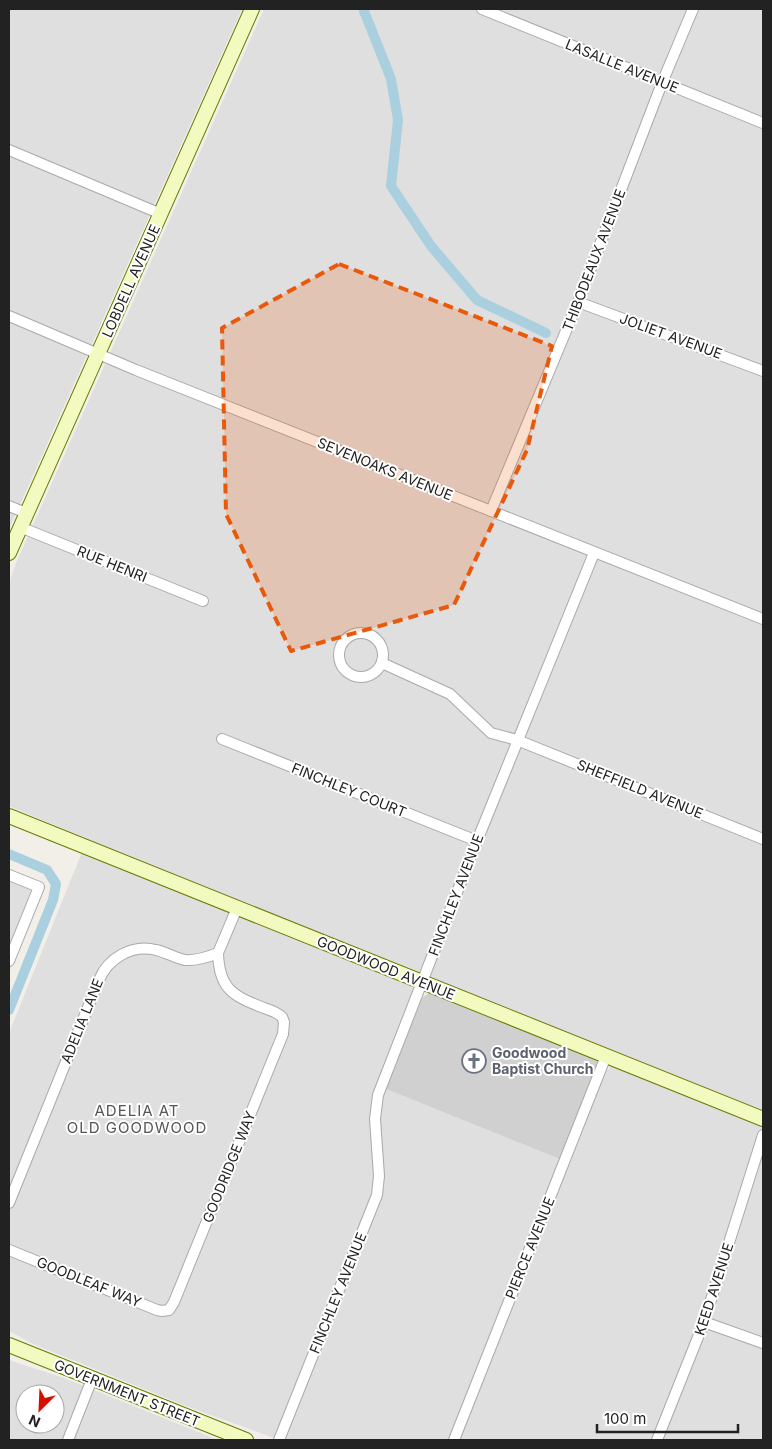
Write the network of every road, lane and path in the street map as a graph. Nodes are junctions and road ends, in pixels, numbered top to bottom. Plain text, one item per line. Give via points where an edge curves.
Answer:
1 (252, 9) edge
2 (482, 9) edge
3 (692, 9) edge
4 (662, 83) junction
5 (763, 122) edge
6 (9, 150) edge
7 (161, 214) junction
8 (578, 302) junction
9 (9, 316) edge
10 (98, 355) junction
11 (763, 371) edge
12 (9, 506) edge
13 (491, 511) junction
14 (26, 513) junction
15 (20, 527) junction
16 (9, 552) edge
17 (594, 553) junction
18 (203, 601) dead end
19 (763, 620) edge
20 (382, 663) junction
21 (222, 739) dead end
22 (517, 740) junction
23 (9, 816) edge
24 (763, 839) edge
25 (476, 841) junction
26 (9, 875) edge
27 (237, 908) junction
28 (218, 953) junction
29 (9, 961) edge
30 (422, 982) junction
31 (606, 1056) junction
32 (763, 1119) edge
33 (763, 1135) edge
34 (9, 1203) edge
35 (9, 1250) edge
36 (169, 1310) joint
37 (704, 1322) junction
38 (763, 1343) edge
39 (9, 1345) edge
40 (92, 1378) junction
41 (68, 1440) edge
42 (246, 1440) edge
43 (279, 1440) edge
44 (454, 1440) edge
45 (657, 1440) edge

1 - 7 main road, LOBDELL AVENUE
2 - 4 street, LASALLE AVENUE
3 - 4 street, THIBODEAUX AVENUE
4 - 5 street, LASALLE AVENUE
4 - 8 street, THIBODEAUX AVENUE
6 - 7 street
7 - 10 main road, LOBDELL AVENUE
8 - 11 street, JOLIET AVENUE
8 - 13 street, THIBODEAUX AVENUE
9 - 10 street, SEVENOAKS AVENUE
10 - 13 street, SEVENOAKS AVENUE
10 - 14 main road, LOBDELL AVENUE
12 - 14 street
13 - 17 street, SEVENOAKS AVENUE
14 - 15 main road, LOBDELL AVENUE
15 - 16 main road, LOBDELL AVENUE
15 - 18 street, RUE HENRI
17 - 19 street, SEVENOAKS AVENUE
17 - 22 street, FINCHLEY AVENUE
20 - 20 street via 368,677 358,678 342,667 338,658 340,648 345,639 354,634 373,636 384,653
20 - 22 street, SHEFFIELD AVENUE via 450,694 491,733
21 - 25 street, FINCHLEY COURT
22 - 24 street, SHEFFIELD AVENUE
22 - 25 street, FINCHLEY AVENUE
23 - 27 main road, GOODWOOD AVENUE
25 - 30 street, FINCHLEY AVENUE
26 - 29 street via 38,887
27 - 28 street
27 - 30 main road, GOODWOOD AVENUE
28 - 34 street, ADELIA LANE via 186,960 157,950 136,949 127,951 106,967
28 - 36 street, GOODRIDGE WAY via 224,982 231,991 279,1014 284,1022 281,1037
30 - 31 main road, GOODWOOD AVENUE
30 - 43 street, FINCHLEY AVENUE via 378,1095 375,1119 377,1195
31 - 32 main road, GOODWOOD AVENUE
31 - 44 street, PIERCE AVENUE
33 - 37 street, KEED AVENUE
35 - 36 street, GOODLEAF WAY via 157,1310
37 - 38 street
37 - 45 street, KEED AVENUE
39 - 40 main road, GOVERNMENT STREET
40 - 41 street
40 - 42 main road, GOVERNMENT STREET

